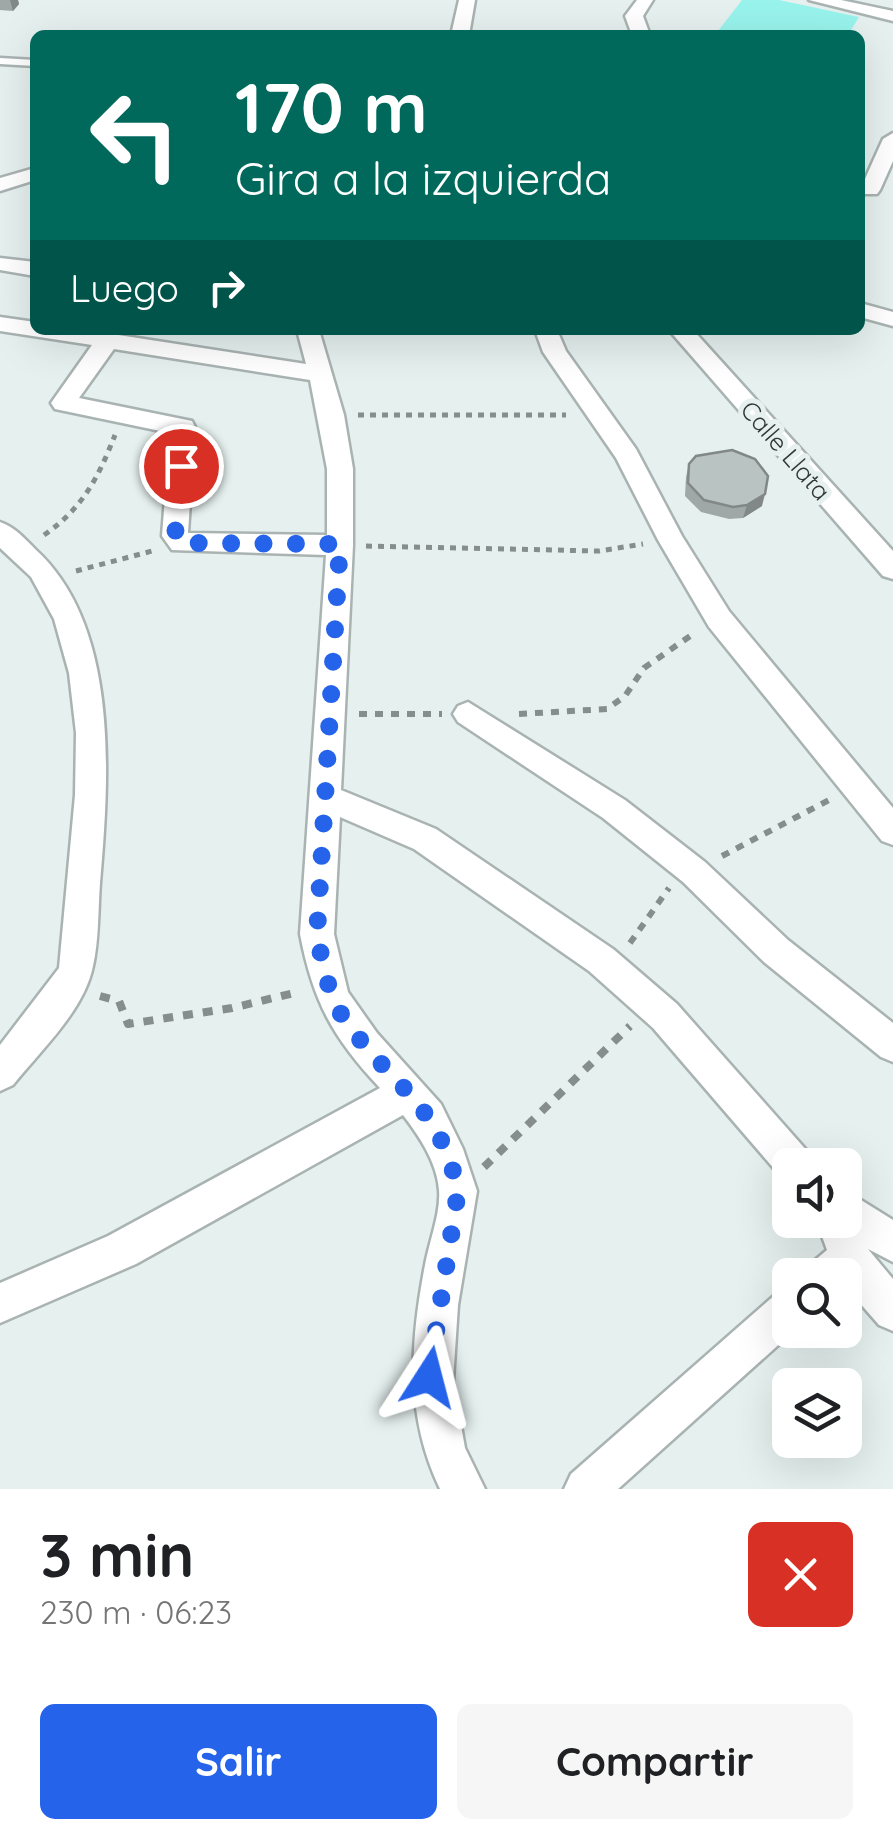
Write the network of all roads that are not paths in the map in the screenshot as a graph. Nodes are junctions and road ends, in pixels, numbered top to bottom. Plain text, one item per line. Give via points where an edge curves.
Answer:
1 (467, 0) edge
2 (645, 0) edge
3 (816, 0) edge
4 (893, 16) edge
5 (456, 30) edge
6 (639, 30) edge
7 (0, 61) edge
8 (30, 63) edge
9 (893, 139) edge
10 (30, 175) edge
11 (0, 184) edge
12 (865, 189) edge
13 (893, 195) edge
14 (0, 264) edge
15 (30, 268) edge
16 (865, 311) edge
17 (893, 319) edge
18 (0, 324) edge
19 (30, 329) edge
20 (73, 335) edge
21 (309, 335) edge
22 (548, 335) edge
23 (684, 335) edge
24 (108, 340) junction
25 (318, 374) junction
26 (12, 540) edge
27 (340, 544) junction
28 (893, 568) edge
29 (468, 714) road end
30 (324, 797) junction
31 (893, 830) edge
32 (893, 1045) edge
33 (0, 1073) edge
34 (408, 1092) junction
35 (780, 1148) edge
36 (862, 1221) edge
37 (893, 1242) edge
38 (837, 1250) edge
39 (0, 1303) edge
40 (893, 1311) edge
41 (772, 1324) edge
42 (462, 1489) edge
43 (586, 1489) edge

1 - 5 street
2 - 6 street via 634,16
3 - 4 street
7 - 8 lane
9 - 12 street
10 - 11 street
12 - 13 street
14 - 15 street
16 - 17 street
18 - 19 street
20 - 24 street
21 - 25 street
22 - 31 street via 627,455 719,619
23 - 28 street, Calle Llata
24 - 25 street
24 - 27 street via 63,403 184,427 175,536 181,543
25 - 27 street via 340,469
26 - 33 street via 60,602 89,687 90,793 76,968
27 - 30 street
29 - 32 street via 614,809
30 - 34 street via 317,934 328,984 346,1022
30 - 35 street via 425,839 601,960 652,1004
34 - 39 street via 122,1250
34 - 42 street via 442,1136 458,1191 429,1377 438,1440
36 - 37 street
38 - 40 street
41 - 43 street

